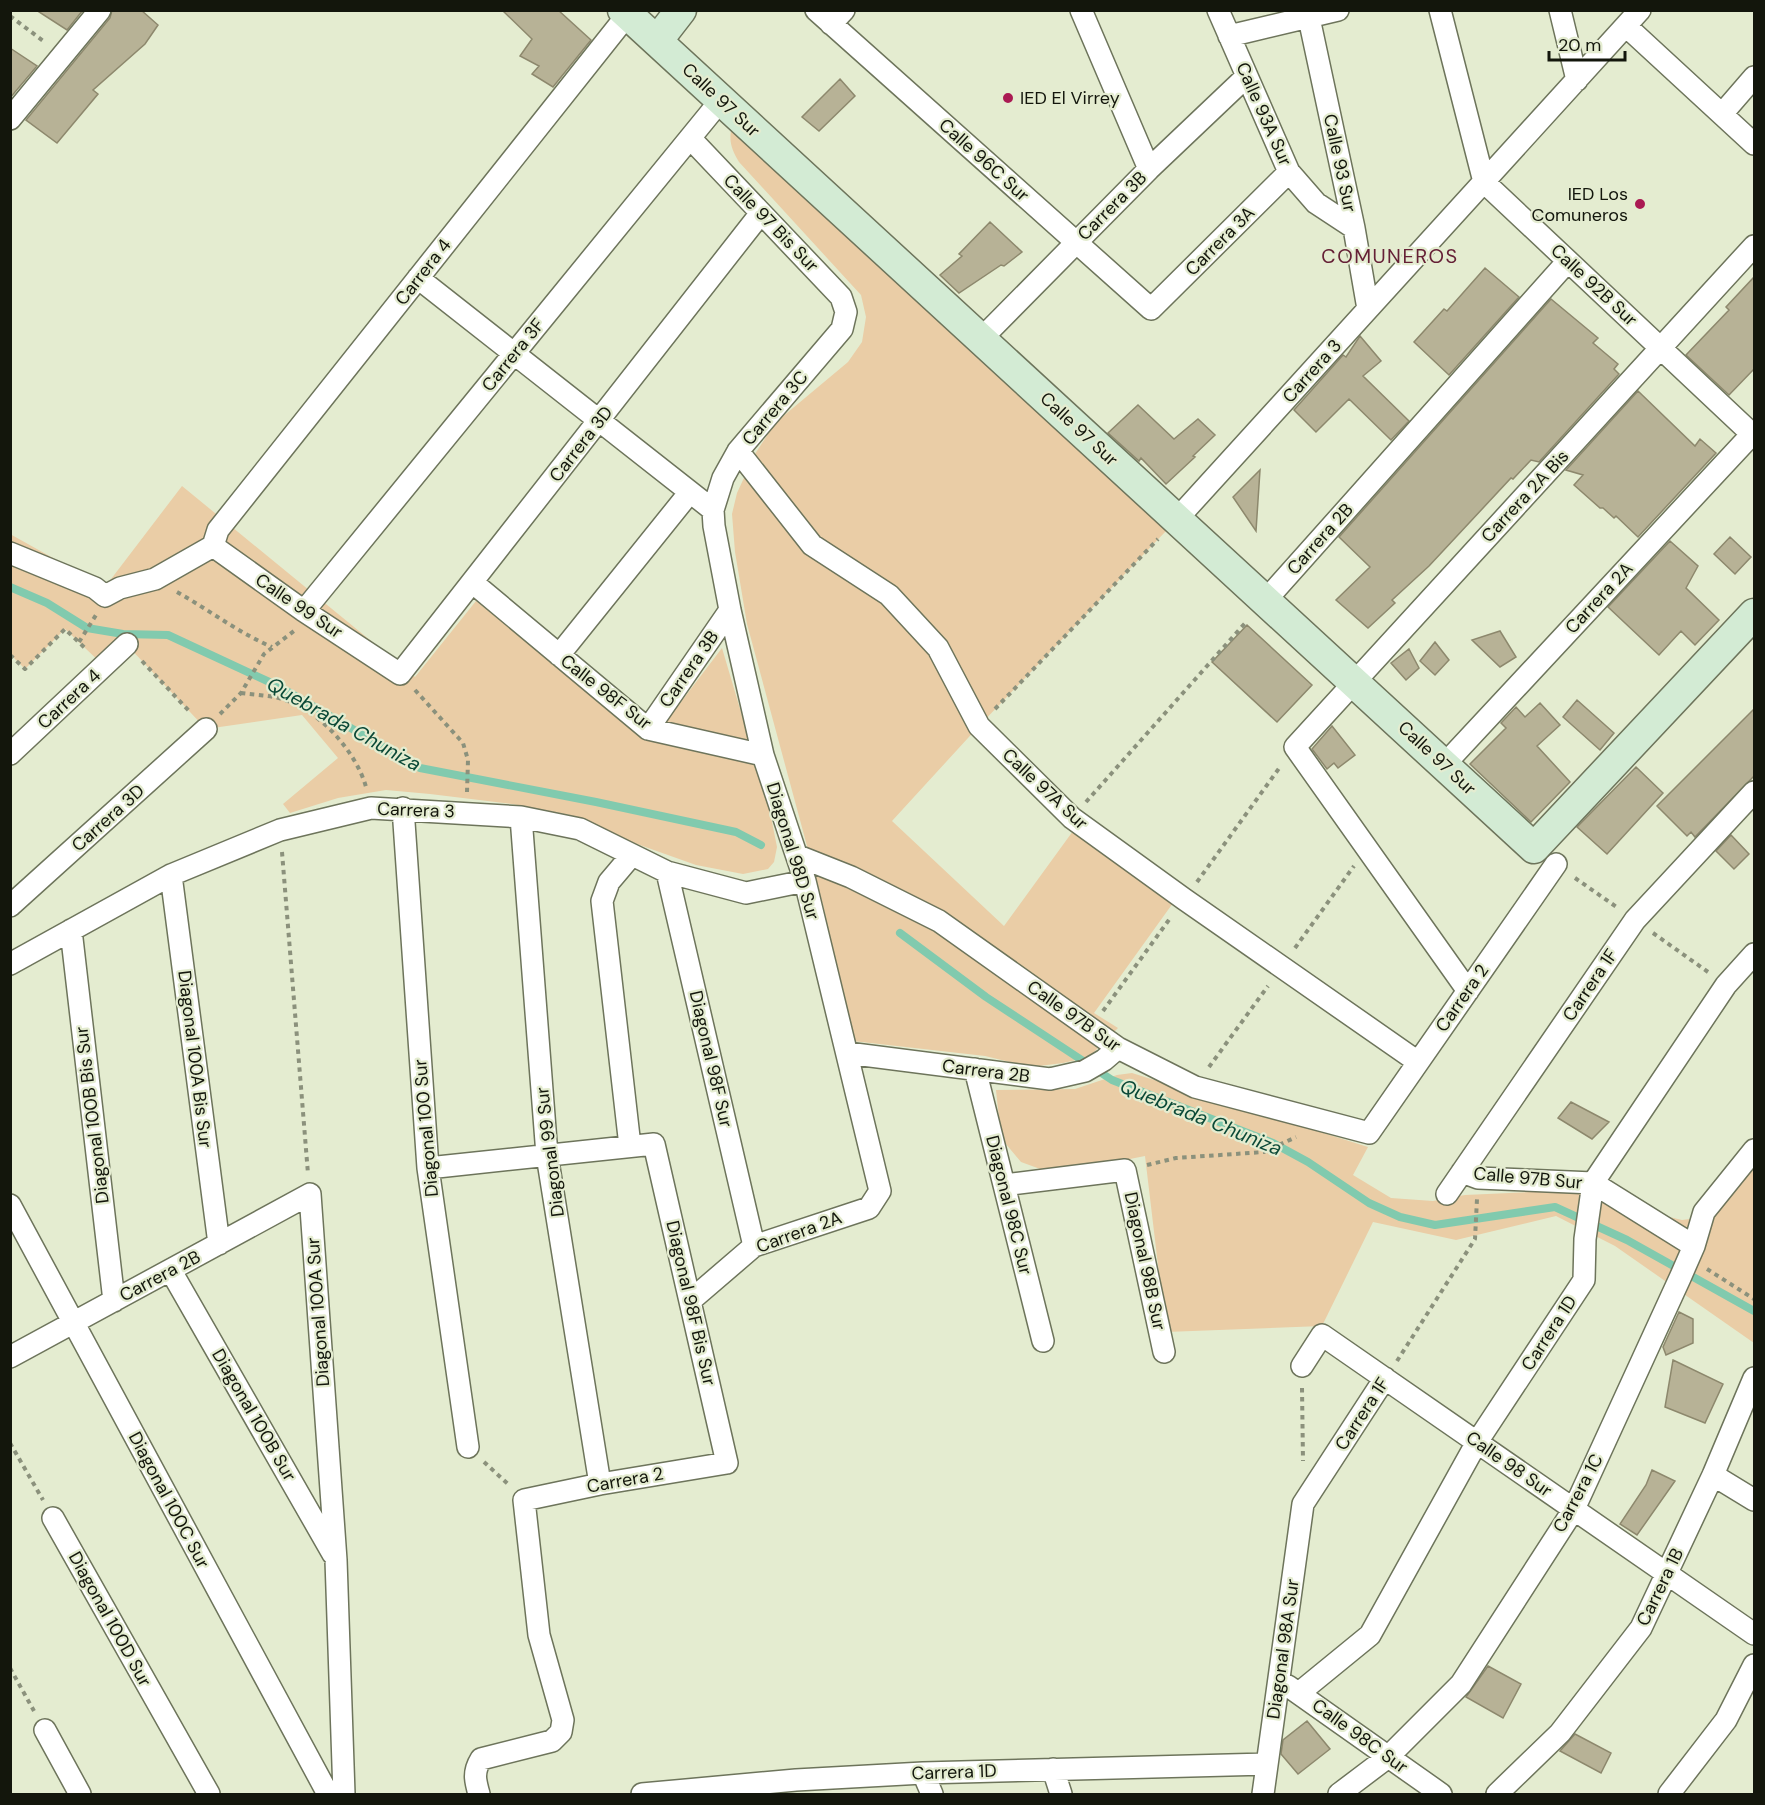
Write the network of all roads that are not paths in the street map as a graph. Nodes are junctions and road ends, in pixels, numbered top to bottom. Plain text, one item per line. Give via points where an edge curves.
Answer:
1 (100, 10) edge
2 (681, 10) edge
3 (1081, 10) edge
4 (1218, 10) edge
5 (1338, 10) edge
6 (1440, 10) edge
7 (1560, 10) edge
8 (626, 12) edge
9 (830, 15) edge
10 (1309, 18) junction
11 (1633, 18) edge
12 (1229, 36) junction
13 (657, 41) junction
14 (1247, 76) junction
15 (1755, 77) edge
16 (1577, 80) junction
17 (721, 100) junction
18 (1722, 114) junction
19 (10, 119) edge
20 (690, 138) junction
21 (1755, 144) edge
22 (1149, 169) junction
23 (1290, 172) junction
24 (1484, 182) junction
25 (761, 213) junction
26 (1354, 228) junction
27 (1076, 242) junction
28 (1755, 246) edge
29 (1568, 261) junction
30 (418, 278) junction
31 (1151, 309) joint
32 (1368, 309) junction
33 (846, 312) joint
34 (981, 339) junction
35 (1660, 348) junction
36 (514, 354) junction
37 (599, 420) junction
38 (1754, 434) edge
39 (738, 451) junction
40 (690, 492) junction
41 (713, 510) junction
42 (1177, 519) junction
43 (215, 538) junction
44 (10, 553) edge
45 (472, 582) junction
46 (1265, 601) junction
47 (730, 610) junction
48 (310, 614) junction
49 (1755, 614) edge
50 (127, 644) road end
51 (558, 655) junction
52 (400, 674) joint
53 (1354, 682) junction
54 (206, 729) road end
55 (648, 729) junction
56 (10, 754) edge
57 (763, 755) junction
58 (1444, 765) junction
59 (1755, 792) edge
60 (403, 808) junction
61 (521, 817) junction
62 (631, 856) junction
63 (798, 856) junction
64 (1545, 856) junction
65 (667, 872) junction
66 (171, 874) junction
67 (805, 881) junction
68 (10, 906) edge
69 (71, 930) junction
70 (1755, 954) edge
71 (10, 964) edge
72 (1468, 991) junction
73 (847, 1053) junction
74 (1111, 1054) junction
75 (1418, 1062) junction
76 (975, 1069) junction
77 (1369, 1133) joint
78 (630, 1146) junction
79 (1755, 1150) edge
80 (547, 1155) junction
81 (428, 1168) junction
82 (1462, 1172) junction
83 (1593, 1184) junction
84 (1004, 1185) junction
85 (880, 1191) joint
86 (309, 1194) joint
87 (1447, 1194) dead end
88 (10, 1205) edge
89 (219, 1244) junction
90 (754, 1245) junction
91 (1687, 1261) junction
92 (171, 1271) junction
93 (114, 1301) junction
94 (690, 1301) junction
95 (74, 1323) junction
96 (1043, 1341) dead end
97 (1164, 1352) dead end
98 (10, 1357) edge
99 (1302, 1366) road end
100 (1385, 1378) junction
101 (1755, 1378) edge
102 (1477, 1442) junction
103 (468, 1446) road end
104 (727, 1463) joint
105 (1713, 1475) junction
106 (600, 1484) junction
107 (1755, 1500) edge
108 (1303, 1504) joint
109 (1574, 1509) junction
110 (53, 1518) road end
111 (336, 1560) junction
112 (1667, 1573) junction
113 (1755, 1634) edge
114 (1755, 1665) edge
115 (1278, 1679) junction
116 (1299, 1693) junction
117 (45, 1730) road end
118 (1388, 1757) junction
119 (1267, 1764) junction
120 (1053, 1769) junction
121 (923, 1773) junction
122 (799, 1787) edge
123 (681, 1792) edge
124 (80, 1794) edge
125 (209, 1794) edge
126 (328, 1794) edge
127 (344, 1794) edge
128 (479, 1794) edge
129 (642, 1794) edge
130 (932, 1794) edge
131 (1061, 1794) edge
132 (1263, 1794) edge
133 (1339, 1794) edge
134 (1441, 1794) edge
135 (1497, 1794) edge
136 (1669, 1794) edge

1 - 19 street
2 - 13 street
3 - 22 street
4 - 12 street, Calle 93A Sur
5 - 10 street
6 - 24 street
7 - 16 street
8 - 13 street, Calle 97 Sur
8 - 30 street, Carrera 4
9 - 27 street, Calle 96C Sur
10 - 12 street
10 - 26 street, Calle 93 Sur
11 - 16 street, Carrera 3
11 - 18 street
12 - 14 street, Calle 93A Sur
13 - 17 street, Calle 97 Sur
14 - 22 street, Carrera 3B
14 - 23 street, Calle 93A Sur
15 - 18 street
16 - 24 street, Carrera 3
17 - 20 street, Carrera 3F
17 - 34 street, Calle 97 Sur
18 - 21 street
20 - 25 street, Calle 97 Bis Sur
20 - 36 street, Carrera 3F
22 - 27 street, Carrera 3B
23 - 26 street, Calle 93A Sur via 1317,203
23 - 31 street, Carrera 3A
24 - 29 street, Calle 92B Sur
24 - 32 street, Carrera 3
25 - 33 street, Calle 97 Bis Sur via 841,297
25 - 37 street, Carrera 3D
26 - 32 street, Calle 93 Sur
27 - 31 street, Calle 96C Sur
27 - 34 street, Carrera 3B
28 - 35 street, Carrera 2A Bis
29 - 35 street, Calle 92B Sur
29 - 46 street, Carrera 2B
30 - 36 street
30 - 43 street, Carrera 4
32 - 42 street, Carrera 3
33 - 39 street, Carrera 3C via 842,329
34 - 42 street, Calle 97 Sur
35 - 38 street, Calle 92B Sur
35 - 53 street, Carrera 2A Bis
36 - 37 street
36 - 48 street, Carrera 3F
37 - 40 street
37 - 45 street, Carrera 3D
38 - 58 street, Carrera 2A
39 - 41 street, Carrera 3C via 723,478
39 - 75 street, Calle 97A Sur via 812,545 889,595 938,648 979,726 1072,818
40 - 41 street
40 - 51 street
41 - 47 street, Diagonal 98D Sur
42 - 46 street, Calle 97 Sur
43 - 44 street via 155,579 105,596
43 - 48 street, Calle 99 Sur
45 - 51 street, Calle 98F Sur
45 - 52 street, Carrera 3D
46 - 53 street, Calle 97 Sur
47 - 55 street, Carrera 3B
47 - 57 street, Diagonal 98D Sur
48 - 52 street, Calle 99 Sur
49 - 64 street, Carrera 2
50 - 56 street, Carrera 4
51 - 55 street, Calle 98F Sur
53 - 58 street, Calle 97 Sur
53 - 72 street, Carrera 2A Bis via 1295,747
54 - 68 street, Carrera 3D
55 - 57 street, Calle 98F Sur
57 - 63 street, Diagonal 98D Sur
58 - 64 street, Calle 97 Sur
59 - 82 street, Carrera 1F via 1635,920
60 - 61 street, Carrera 3
60 - 66 street, Carrera 3 via 371,808 280,830
60 - 81 street, Diagonal 100 Sur
61 - 62 street, Carrera 3 via 580,829
61 - 80 street, Diagonal 99 Sur
62 - 65 street, Carrera 3
62 - 78 street via 609,882 602,901
63 - 67 street, Diagonal 98D Sur
63 - 74 street, Calle 97B Sur via 851,876 939,921
64 - 72 street, Carrera 2
65 - 67 street, Carrera 3 via 746,892
65 - 90 street, Diagonal 98F Sur
66 - 69 street, Carrera 3
66 - 89 street, Diagonal 100A Bis Sur
67 - 73 street, Diagonal 98D Sur
69 - 71 street, Carrera 3
69 - 93 street, Diagonal 100B Bis Sur
70 - 83 street, Carrera 1D via 1726,985
72 - 75 street, Carrera 2
73 - 76 street, Carrera 2B
73 - 85 street, Diagonal 98D Sur
74 - 76 street, Carrera 2B via 1085,1071 1050,1079
74 - 77 street, Calle 97B Sur via 1195,1087
75 - 77 street, Carrera 2
76 - 84 street, Diagonal 98C Sur
78 - 80 street
78 - 94 street, Diagonal 98F Bis Sur via 654,1144
79 - 91 street, Carrera 1C via 1704,1212
80 - 81 street
80 - 106 street, Diagonal 99 Sur
81 - 103 street, Diagonal 100 Sur
82 - 83 street, Calle 97B Sur via 1478,1178
82 - 87 street, Carrera 1F
83 - 91 street
83 - 102 street, Carrera 1D via 1584,1280
84 - 96 street, Diagonal 98C Sur
84 - 97 street, Diagonal 98B Sur via 1125,1170
85 - 90 street, Carrera 2A via 869,1208
86 - 89 street, Carrera 2B
86 - 111 street, Diagonal 100A Sur
88 - 95 street, Diagonal 100C Sur
89 - 92 street, Carrera 2B
90 - 94 street, Carrera 2A
91 - 109 street, Carrera 1C
92 - 93 street, Carrera 2B
92 - 111 street, Diagonal 100B Sur
93 - 95 street, Carrera 2B
94 - 104 street, Diagonal 98F Bis Sur
95 - 98 street, Carrera 2B
95 - 126 street, Diagonal 100C Sur
99 - 100 street, Calle 98 Sur via 1323,1335
100 - 102 street, Calle 98 Sur
100 - 108 street, Carrera 1F
101 - 105 street, Carrera 1B
102 - 109 street, Calle 98 Sur
102 - 116 street, Carrera 1D via 1370,1635
104 - 106 street, Carrera 2
105 - 107 street
105 - 112 street, Carrera 1B
106 - 128 street, Carrera 2 via 524,1500 539,1635 563,1720 561,1732 552,1741 481,1759 475,1769
108 - 115 street, Diagonal 98A Sur
109 - 112 street, Calle 98 Sur
109 - 118 street, Carrera 1C via 1461,1684
110 - 125 street, Diagonal 100D Sur
111 - 127 street, Diagonal 100A Sur
112 - 113 street, Calle 98 Sur
112 - 135 street, Carrera 1B via 1641,1628 1560,1733
114 - 136 street via 1726,1720
115 - 116 street, Calle 98C Sur
115 - 119 street, Diagonal 98A Sur
116 - 118 street, Calle 98C Sur
117 - 124 street
118 - 133 street, Carrera 1C
118 - 134 street, Calle 98C Sur
119 - 120 street, Carrera 1D
119 - 132 street, Diagonal 98A Sur
120 - 121 street, Carrera 1D
120 - 131 street
121 - 122 street, Carrera 1D
121 - 130 street
122 - 123 street, Carrera 1D
123 - 129 street, Carrera 1D

